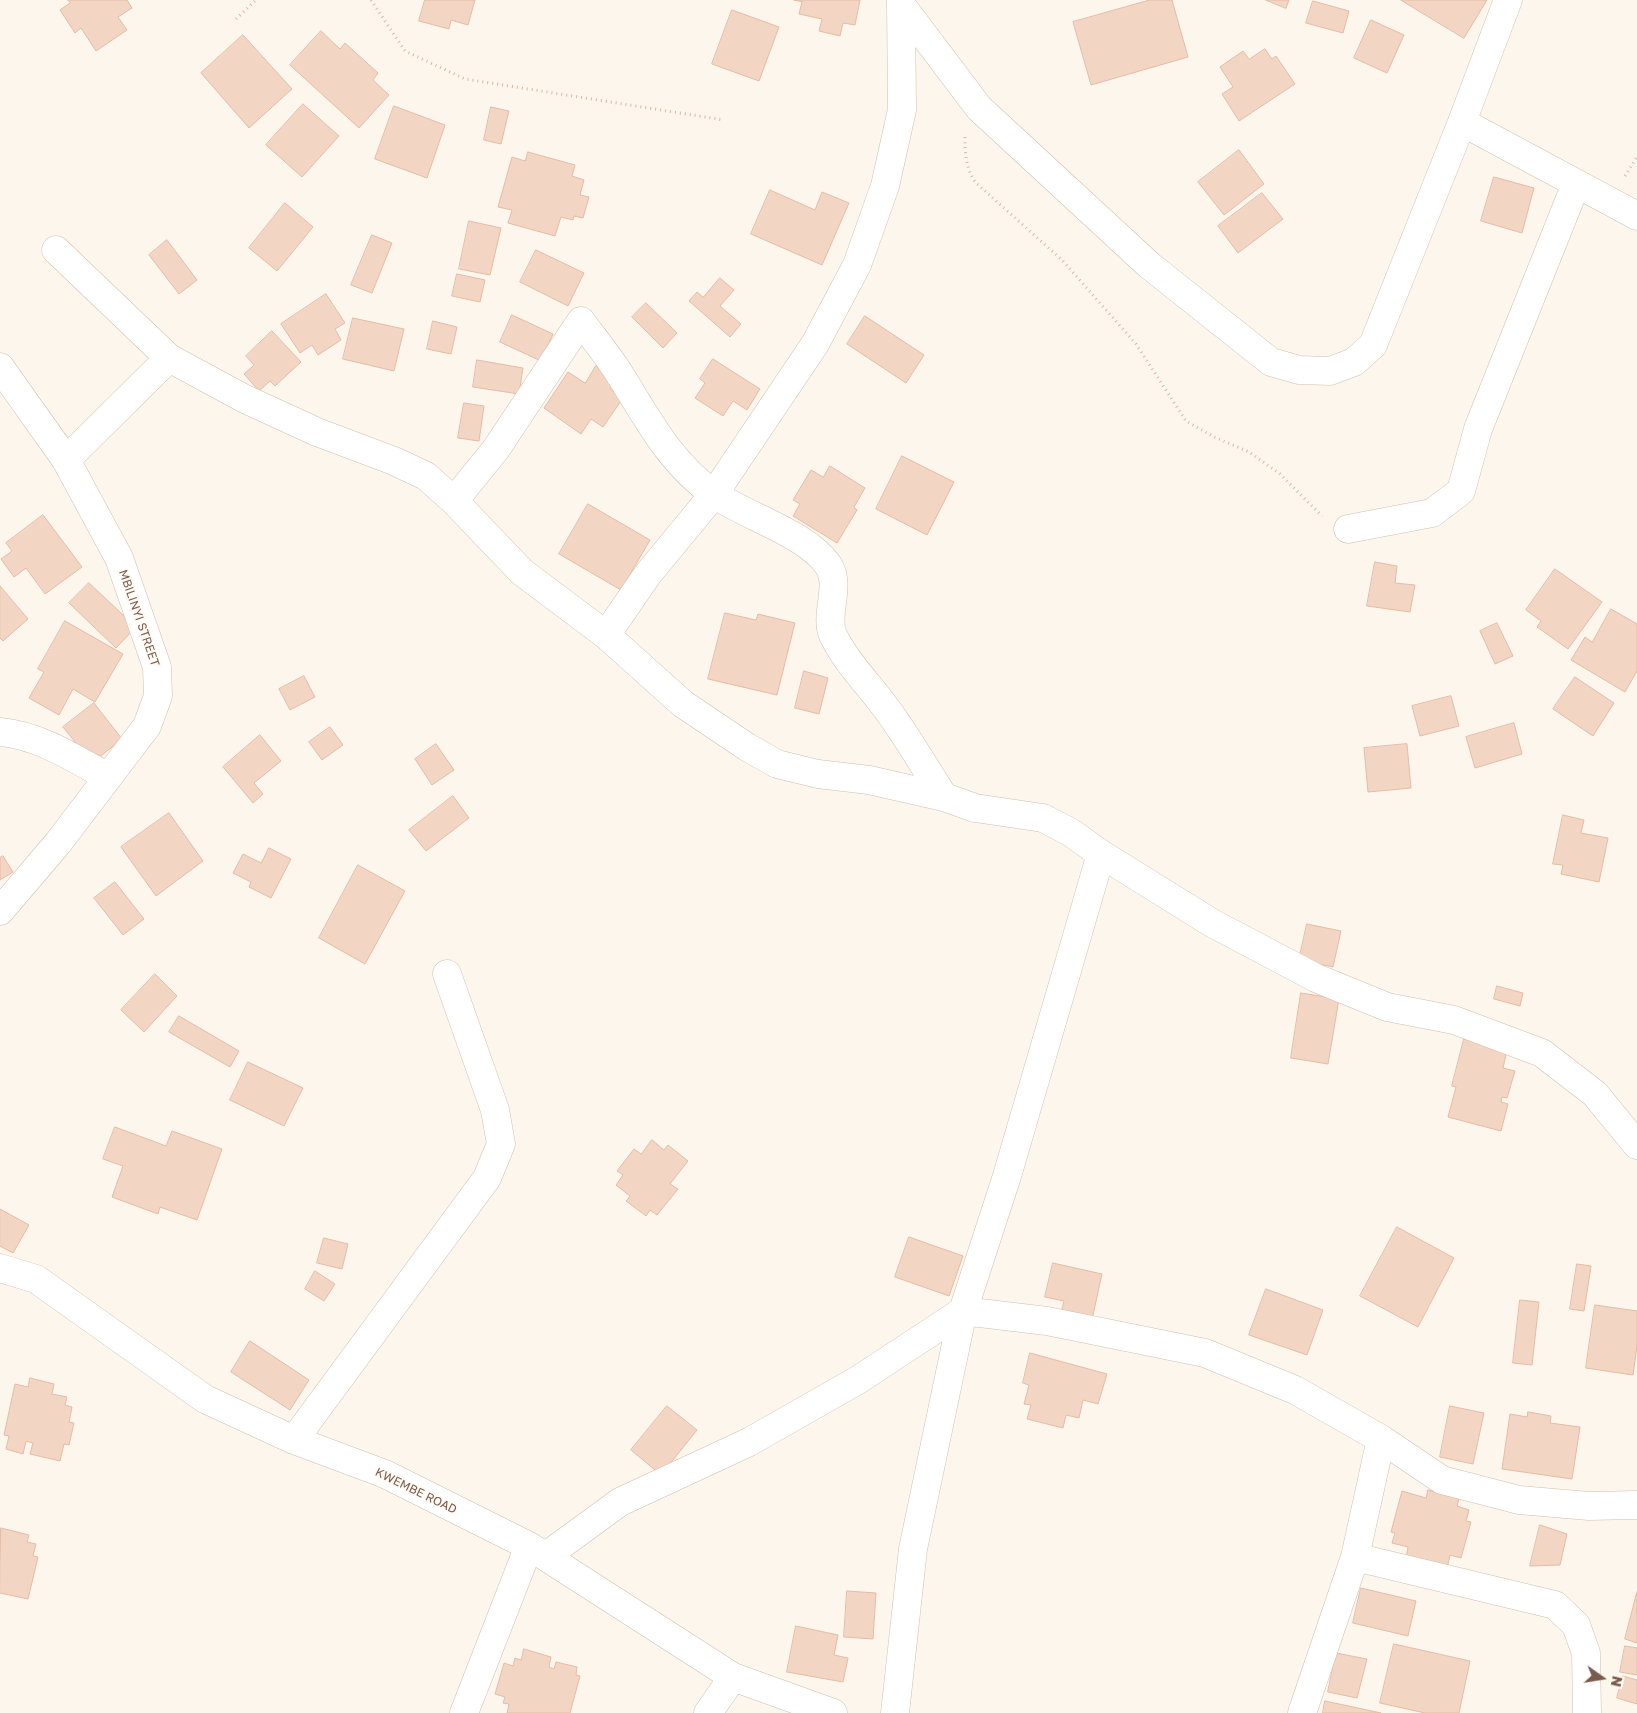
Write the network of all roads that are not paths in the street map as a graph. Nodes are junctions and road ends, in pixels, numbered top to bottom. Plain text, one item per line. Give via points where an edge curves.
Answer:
1 (1508, 0) edge
2 (901, 3) edge
3 (1462, 122) junction
4 (1576, 184) junction
5 (1637, 216) edge
6 (56, 250) dead end
7 (169, 358) junction
8 (0, 366) edge
9 (8, 396) edge
10 (66, 460) junction
11 (714, 494) junction
12 (454, 501) junction
13 (1348, 529) road end
14 (606, 635) junction
15 (0, 732) edge
16 (108, 778) junction
17 (944, 797) junction
18 (1101, 854) junction
19 (0, 911) edge
20 (447, 974) dead end
21 (1634, 1135) edge
22 (0, 1268) edge
23 (963, 1311) junction
24 (294, 1440) junction
25 (1381, 1440) junction
26 (1637, 1505) edge
27 (538, 1551) junction
28 (1355, 1557) junction
29 (733, 1677) junction
30 (464, 1713) edge
31 (708, 1713) edge
32 (833, 1713) edge
33 (895, 1713) edge
34 (1302, 1713) edge
35 (1587, 1713) edge

1 - 3 street
2 - 3 street via 980,108 1148,265 1271,362 1299,370 1330,371 1354,362 1373,345
2 - 11 street via 902,110 885,186 856,265 815,344
3 - 4 street
4 - 5 street
4 - 13 street via 1478,429 1461,491 1432,513
6 - 7 street
7 - 10 street
7 - 12 street via 318,432 394,460 426,476
8 - 9 street, MBILINYI STREET
9 - 10 street, MBILINYI STREET
10 - 16 street, MBILINYI STREET via 119,558 157,667 158,696 148,726
11 - 12 street via 671,455 615,367 581,321 496,449
11 - 14 street via 648,574
11 - 17 street via 774,525 819,554 830,567 833,582 832,633 888,710
12 - 14 street via 522,572
14 - 17 street via 683,704 777,764
15 - 16 street via 29,736 44,742
16 - 19 street, MBILINYI STREET
17 - 18 street via 975,808 1043,818
18 - 21 street via 1212,923 1316,978 1387,1007 1454,1020 1542,1053 1595,1094
18 - 23 street via 1007,1176
20 - 24 street via 495,1110 501,1144 487,1178
22 - 24 street, KWEMBE ROAD via 36,1279 205,1399
23 - 25 street via 1047,1321 1205,1353 1295,1390
23 - 27 street via 858,1380 749,1442 620,1502
23 - 33 street via 912,1548
24 - 27 street, KWEMBE ROAD via 385,1474
25 - 26 street via 1442,1480 1519,1500 1589,1506
25 - 28 street
27 - 29 street, KWEMBE ROAD
27 - 30 street
28 - 34 street
28 - 35 street via 1555,1605 1576,1625 1586,1654
29 - 31 street
29 - 32 street, KWEMBE ROAD

